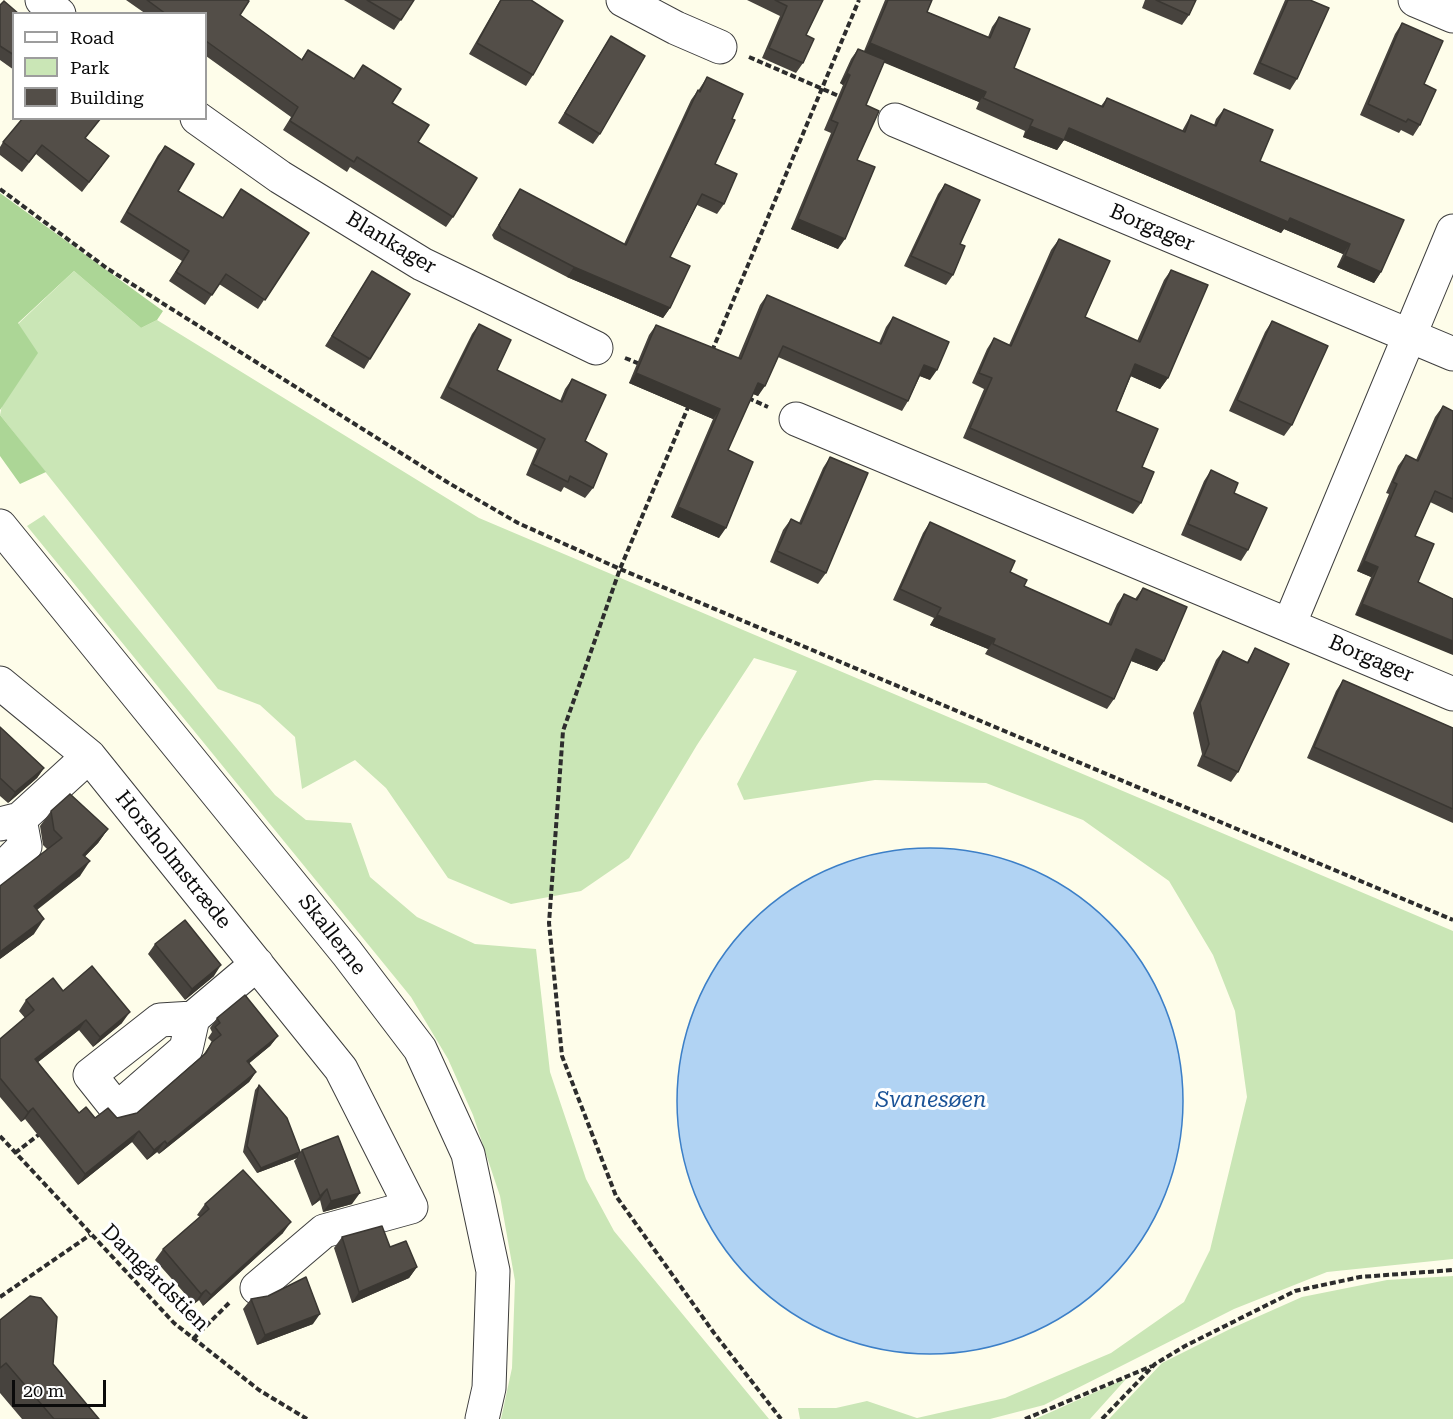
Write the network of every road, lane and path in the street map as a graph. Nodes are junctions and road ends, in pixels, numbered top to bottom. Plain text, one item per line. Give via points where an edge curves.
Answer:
1 (42, 0) edge
2 (622, 0) edge
3 (859, 0) edge
4 (1415, 0) edge
5 (57, 12) edge
6 (1453, 16) edge
7 (720, 47) joint
8 (822, 89) junction
9 (200, 120) edge
10 (895, 120) joint
11 (0, 189) edge
12 (1453, 231) edge
13 (1410, 336) junction
14 (596, 348) joint
15 (1453, 354) edge
16 (709, 357) edge
17 (647, 367) edge
18 (740, 395) edge
19 (691, 399) edge
20 (796, 419) joint
21 (0, 526) edge
22 (620, 569) junction
23 (1289, 625) junction
24 (0, 682) edge
25 (1453, 694) edge
26 (89, 756) junction
27 (10, 822) edge
28 (0, 871) edge
29 (1453, 920) edge
30 (256, 964) junction
31 (193, 1017) dead end
32 (43, 1131) edge
33 (0, 1136) edge
34 (15, 1153) junction
35 (90, 1235) junction
36 (1453, 1270) edge
37 (257, 1288) joint
38 (0, 1297) edge
39 (193, 1338) junction
40 (1155, 1364) junction
41 (307, 1419) edge
42 (482, 1419) edge
43 (781, 1419) edge
44 (1025, 1419) edge
45 (1102, 1419) edge

1 - 5 street
2 - 7 street
3 - 8 path
4 - 6 street
7 - 8 path
8 - 10 path
8 - 16 path
9 - 14 street, Blankager via 280,177 422,264
10 - 13 street, Borgager
11 - 22 path via 108,269 447,482 518,523
12 - 13 street
13 - 15 street, Borgager
13 - 23 street
14 - 17 path
18 - 20 path
19 - 22 path
20 - 23 street, Borgager
21 - 42 street, Skallerne via 347,953 420,1049 468,1154 494,1271 489,1388
22 - 29 path
22 - 43 path via 563,731 549,923 562,1056 616,1196
23 - 25 street, Borgager
24 - 26 street, Horsholmstræde
26 - 27 street
26 - 30 street, Horsholmstræde
27 - 28 street via 25,846
30 - 31 street
30 - 37 street, Horsholmstræde via 341,1069 411,1207 324,1231
32 - 34 path
33 - 34 path, Damgårdstien
34 - 35 path, Damgårdstien
35 - 38 path
35 - 39 path, Damgårdstien
36 - 40 path via 1360,1277 1295,1291
37 - 39 path via 244,1288
39 - 41 path, Damgårdstien via 259,1390
40 - 44 path
40 - 45 path

